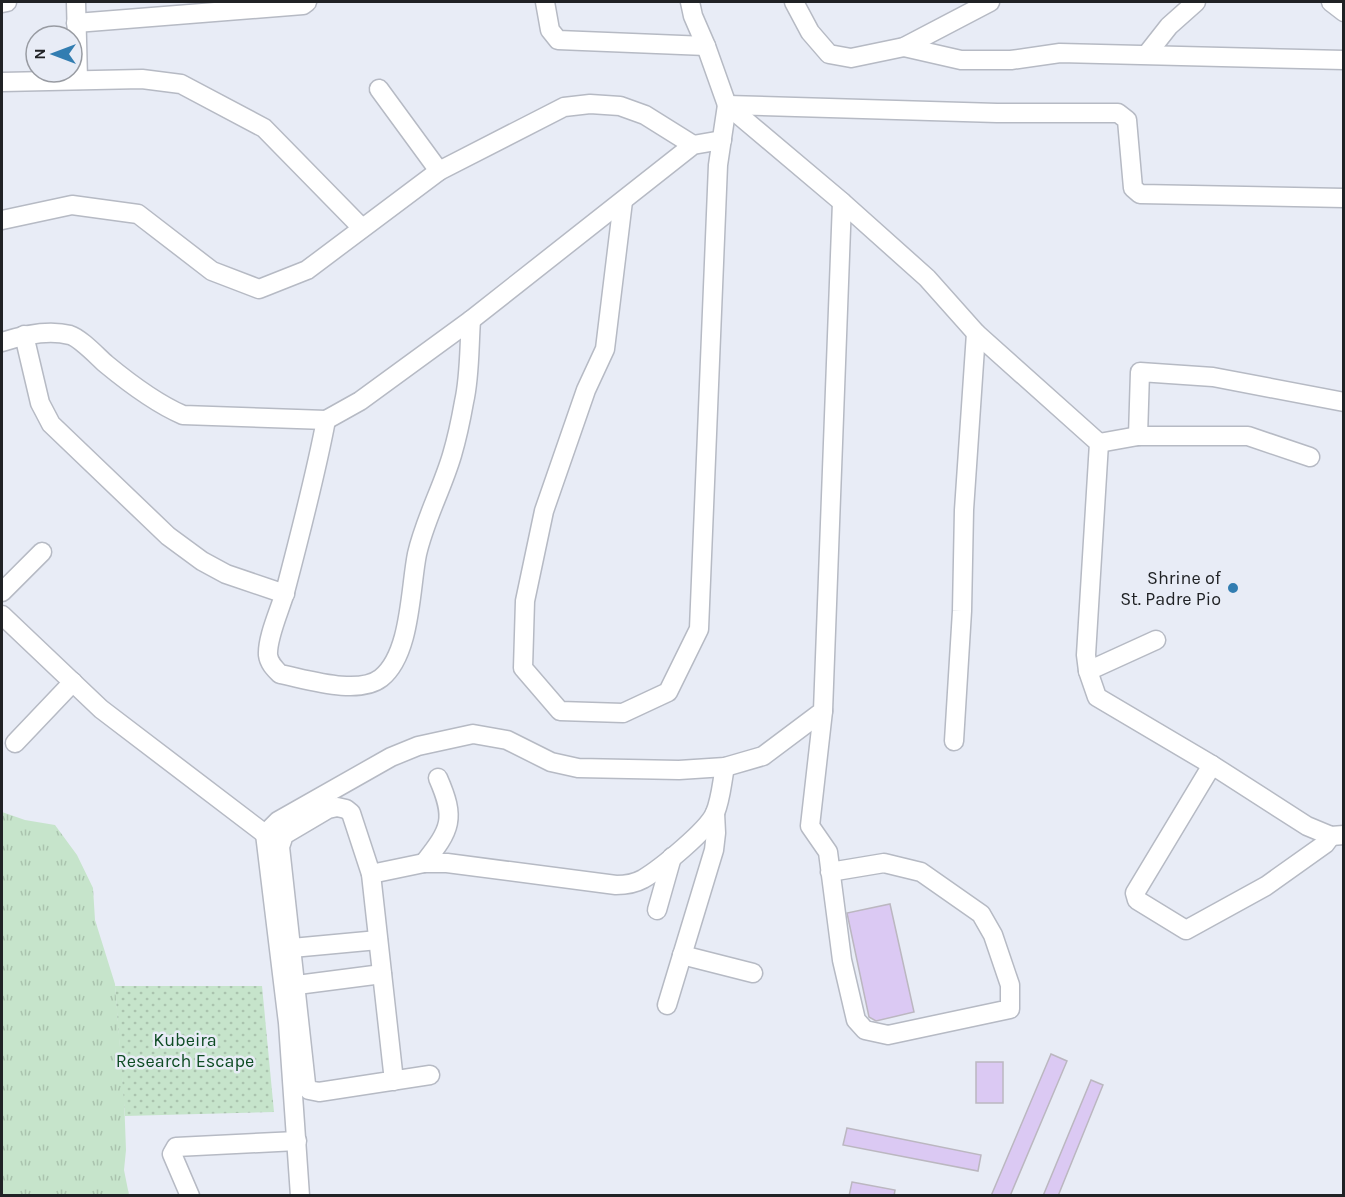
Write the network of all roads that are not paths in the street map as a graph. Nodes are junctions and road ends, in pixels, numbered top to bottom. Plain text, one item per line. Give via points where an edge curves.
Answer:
1 (7, 2) edge
2 (76, 2) edge
3 (307, 2) edge
4 (545, 2) edge
5 (690, 2) edge
6 (794, 2) edge
7 (990, 2) edge
8 (1196, 2) edge
9 (1331, 2) edge
10 (2, 3) edge
11 (1344, 12) edge
12 (76, 23) joint
13 (706, 46) junction
14 (904, 47) junction
15 (1147, 54) junction
16 (1344, 60) edge
17 (84, 80) edge
18 (24, 81) edge
19 (2, 82) edge
20 (379, 89) dead end
21 (727, 105) junction
22 (722, 140) junction
23 (693, 145) junction
24 (439, 171) junction
25 (1344, 198) edge
26 (623, 201) junction
27 (842, 202) junction
28 (2, 220) edge
29 (362, 228) junction
30 (471, 320) junction
31 (976, 333) junction
32 (24, 335) junction
33 (2, 342) edge
34 (1344, 402) edge
35 (326, 420) junction
36 (1138, 436) junction
37 (1099, 443) junction
38 (1310, 458) dead end
39 (42, 552) dead end
40 (2, 592) edge
41 (285, 594) junction
42 (2, 615) edge
43 (1156, 640) dead end
44 (1088, 671) junction
45 (73, 682) junction
46 (823, 711) junction
47 (954, 741) dead end
48 (15, 743) dead end
49 (1212, 765) junction
50 (725, 767) junction
51 (438, 777) dead end
52 (715, 813) junction
53 (265, 834) junction
54 (1337, 836) edge
55 (672, 857) junction
56 (424, 864) junction
57 (830, 872) junction
58 (371, 874) junction
59 (657, 910) dead end
60 (378, 940) junction
61 (292, 948) junction
62 (682, 955) junction
63 (753, 972) dead end
64 (382, 974) junction
65 (297, 985) junction
66 (667, 1005) dead end
67 (430, 1075) dead end
68 (394, 1081) junction
69 (297, 1141) junction
70 (190, 1196) edge
71 (300, 1196) edge

1 - 10 street
2 - 12 street
3 - 12 street
4 - 13 street via 550,30 558,40
5 - 13 street
6 - 14 street via 810,32 829,54 851,58
7 - 14 street
8 - 15 street via 1169,26
9 - 11 street
13 - 21 street
14 - 15 street via 961,60 1011,60 1060,53
15 - 16 street
17 - 29 street via 142,79 181,84 264,128
18 - 19 street
20 - 24 street
21 - 22 street
21 - 25 street via 1118,113 1127,120 1133,188 1140,194
21 - 27 street
22 - 23 street
22 - 26 street via 717,177 699,628 668,692 623,712 560,711 523,668 525,601 544,511 586,390 605,349
23 - 24 street via 645,115 620,106 564,106
23 - 26 street
24 - 29 street
26 - 30 street
27 - 31 street via 927,278
27 - 46 street
28 - 29 street via 72,205 138,214 212,271 259,289 307,270
30 - 35 street via 360,401
30 - 41 street via 465,399 452,456 417,553 403,639 393,666 381,678 352,687 280,674 271,666 268,656
31 - 37 street
31 - 47 street
32 - 33 street
32 - 35 street via 72,336 117,373 183,415
32 - 41 street via 39,403 51,424 183,548 226,574
34 - 36 street via 1213,377 1140,372
35 - 41 street
36 - 37 street
36 - 38 street via 1248,436
37 - 44 street
39 - 40 street
42 - 45 street
43 - 44 street
44 - 49 street via 1097,697
45 - 48 street
45 - 53 street via 101,709
46 - 50 street via 763,756
46 - 57 street via 810,826 828,852
49 - 54 street via 1307,826
49 - 54 street via 1135,893 1137,900 1186,930 1266,886
50 - 52 street
50 - 53 street via 578,768 551,762 507,740 473,734 418,746 391,757 278,821
51 - 56 street via 447,798 448,827
52 - 55 street
52 - 62 street via 714,850
53 - 69 street via 288,1023
55 - 56 street via 631,885
55 - 59 street
56 - 58 street
57 - 57 street via 842,960 856,1020 865,1030 888,1035 1010,1009 1010,985 993,935 981,914 921,872 884,863
58 - 60 street
58 - 61 street via 351,813 346,809 328,809 284,835 280,853
60 - 61 street
60 - 64 street
61 - 65 street
62 - 63 street
62 - 66 street
64 - 65 street
64 - 68 street
65 - 68 street via 309,1090 319,1092
67 - 68 street
69 - 70 street via 176,1147 172,1154
69 - 71 street

